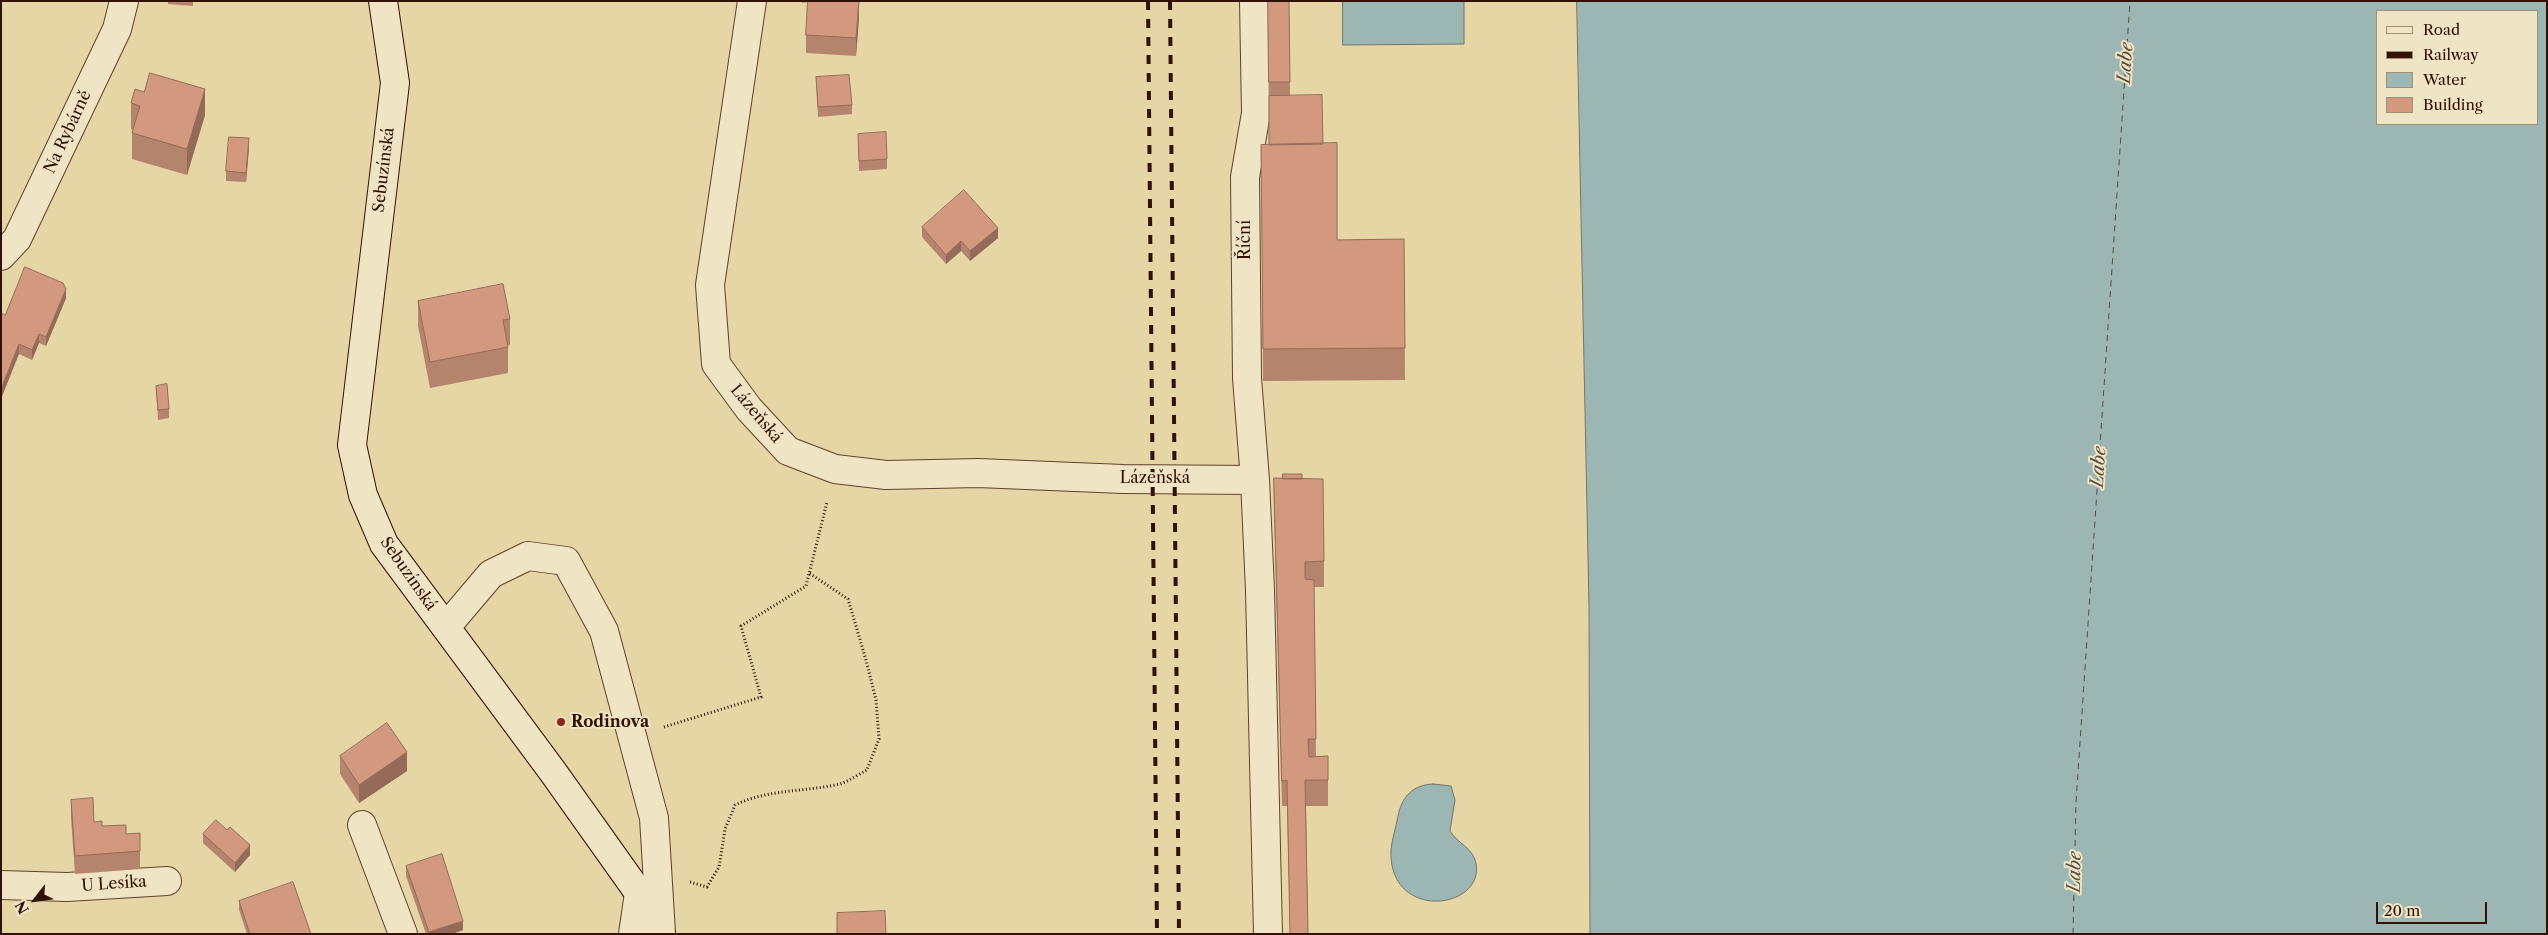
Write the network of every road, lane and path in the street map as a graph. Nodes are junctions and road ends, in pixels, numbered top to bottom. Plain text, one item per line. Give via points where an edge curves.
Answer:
1 (124, 1) edge
2 (383, 1) edge
3 (752, 1) edge
4 (1254, 1) edge
5 (1, 256) edge
6 (835, 470) junction
7 (1255, 480) junction
8 (809, 573) junction
9 (446, 627) junction
10 (632, 736) junction
11 (362, 824) dead end
12 (658, 872) junction
13 (167, 881) dead end
14 (1, 885) edge
15 (639, 893) junction
16 (403, 934) edge
17 (634, 934) edge
18 (661, 934) edge
19 (1268, 934) edge

1 - 5 street, Na Rybárně via 117,29 18,239
2 - 9 street, Sebuzínská via 395,83 352,445 363,495 384,544
3 - 6 street, Lázeňská via 710,285 716,364 749,409 788,451
4 - 7 street, Říční via 1256,113 1245,186 1246,378
6 - 7 street, Lázeňská via 886,475 978,473
6 - 8 path
7 - 19 street, Říční
8 - 10 path via 806,586 741,626 761,697
8 - 12 path via 848,599 866,660 876,700 879,739 867,770 841,784 786,790 735,805 725,829 719,867 707,887
9 - 10 street via 492,574 528,556 566,561 604,631
9 - 15 street, Sebuzínská
10 - 12 street via 654,818
11 - 16 street
12 - 18 street
13 - 14 street, U Lesíka via 67,887
15 - 17 street
15 - 18 street, Sebuzínská

